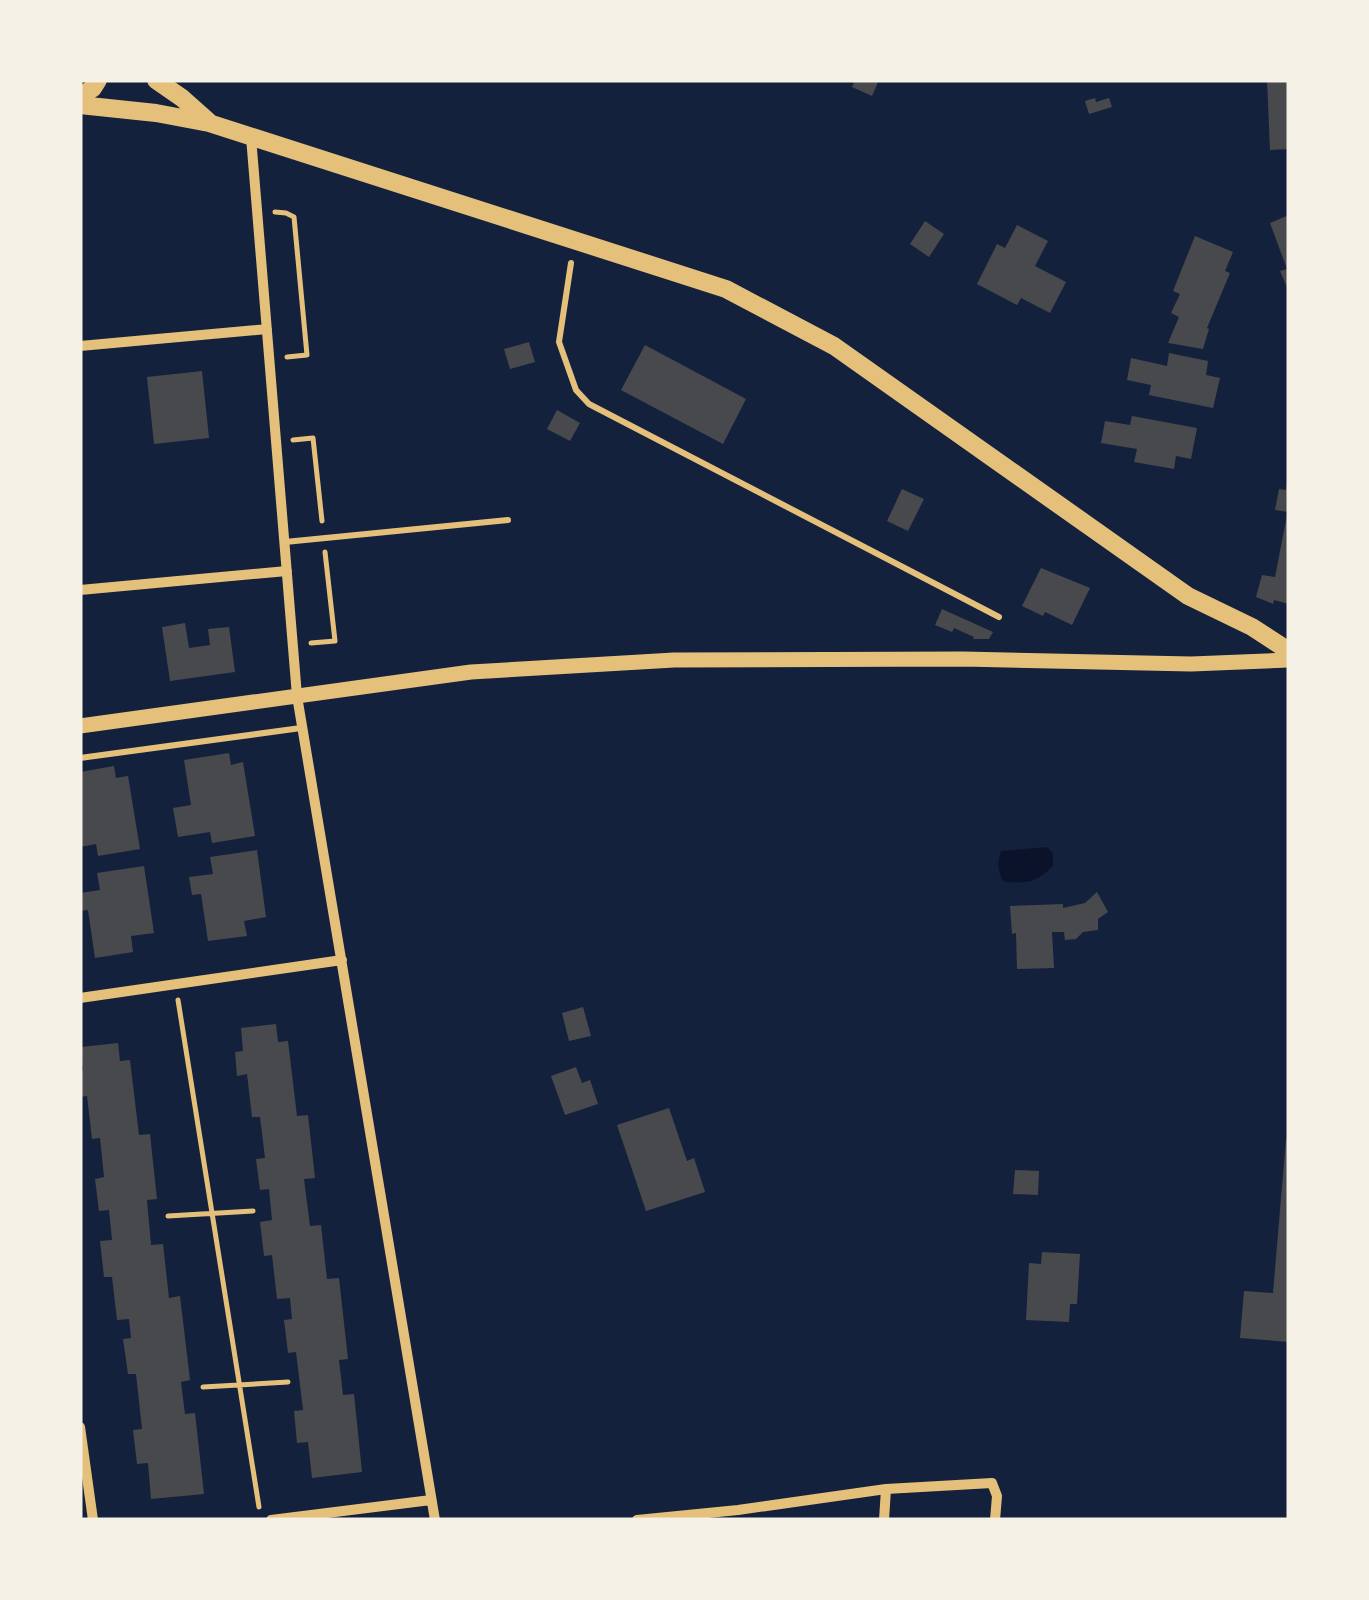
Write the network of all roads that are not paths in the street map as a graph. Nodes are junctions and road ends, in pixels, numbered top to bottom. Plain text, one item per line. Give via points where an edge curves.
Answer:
1 (98, 80) edge
2 (156, 80) edge
3 (80, 97) edge
4 (80, 105) edge
5 (209, 123) junction
6 (251, 137) junction
7 (570, 263) dead end
8 (267, 329) junction
9 (80, 346) edge
10 (508, 520) dead end
11 (284, 542) junction
12 (287, 571) junction
13 (80, 590) edge
14 (999, 617) dead end
15 (1289, 651) edge
16 (1289, 660) edge
17 (298, 696) junction
18 (80, 726) edge
19 (302, 728) junction
20 (80, 758) edge
21 (342, 960) junction
22 (80, 998) edge
23 (80, 1427) edge
24 (886, 1489) junction
25 (431, 1500) junction
26 (738, 1515) edge
27 (93, 1520) edge
28 (272, 1520) edge
29 (435, 1520) edge
30 (637, 1520) edge
31 (884, 1520) edge
32 (995, 1520) edge

1 - 3 main road
2 - 5 main road
4 - 5 main road
5 - 6 main road
6 - 8 street
6 - 15 main road via 726,289 834,346 1188,596
7 - 14 lane via 558,342 576,390 589,404
8 - 9 street
8 - 11 street
10 - 11 lane
11 - 12 street
12 - 13 street
12 - 17 street
16 - 17 street via 674,660 471,672
17 - 18 street
17 - 19 street
19 - 20 lane
19 - 21 street
21 - 22 street
21 - 25 street
23 - 27 street
24 - 26 street
24 - 31 street
24 - 32 street via 992,1484
25 - 28 street
25 - 29 street
26 - 30 street

